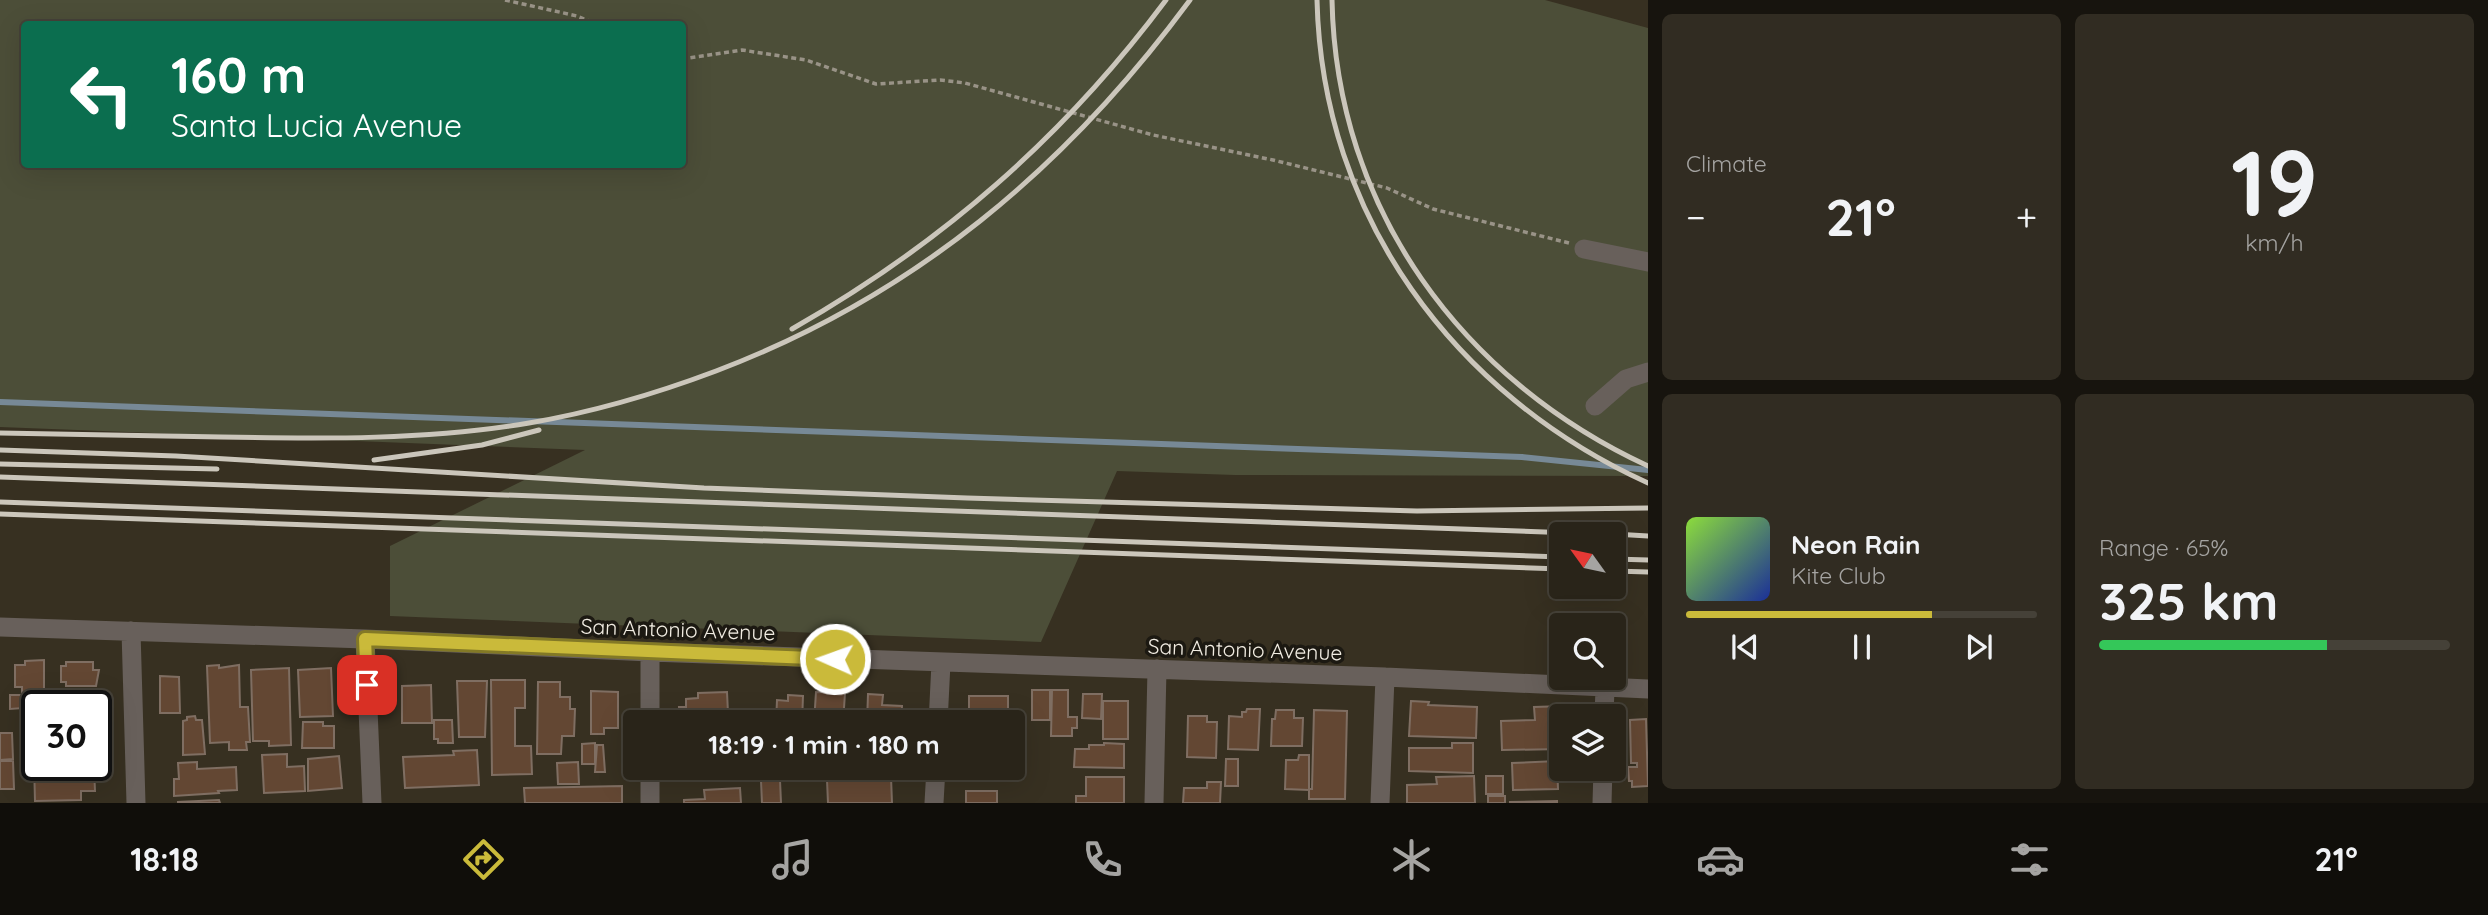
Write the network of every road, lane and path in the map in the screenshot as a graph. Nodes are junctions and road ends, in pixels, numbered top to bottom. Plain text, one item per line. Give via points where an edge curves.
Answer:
1 (505, 0) edge
2 (589, 21) edge
3 (686, 58) edge
4 (1584, 249) joint
5 (1648, 262) edge
6 (1648, 372) edge
7 (1595, 406) dead end
8 (0, 627) edge
9 (131, 631) junction
10 (365, 639) junction
11 (650, 652) junction
12 (941, 663) junction
13 (1157, 669) junction
14 (1385, 677) junction
15 (1549, 685) edge
16 (1626, 688) edge
17 (1648, 689) edge
18 (650, 710) edge
19 (939, 710) edge
20 (650, 780) edge
21 (935, 780) edge
22 (1603, 781) edge
23 (136, 803) edge
24 (372, 803) edge
25 (650, 803) edge
26 (934, 803) edge
27 (1154, 803) edge
28 (1380, 803) edge
29 (1602, 803) edge

1 - 2 path
3 - 4 path via 742,50 806,60 876,84 965,83 1153,135 1387,188 1433,209
4 - 5 street
6 - 7 street via 1626,379
8 - 9 street, San Antonio Avenue
9 - 10 street, San Antonio Avenue
9 - 23 street
10 - 11 street, San Antonio Avenue
10 - 24 street
11 - 12 street, San Antonio Avenue
11 - 18 street
12 - 13 street, San Antonio Avenue
12 - 19 street
13 - 14 street, San Antonio Avenue
13 - 27 street
14 - 15 street, San Antonio Avenue
14 - 28 street
16 - 17 street, San Antonio Avenue
20 - 25 street
21 - 26 street
22 - 29 street

